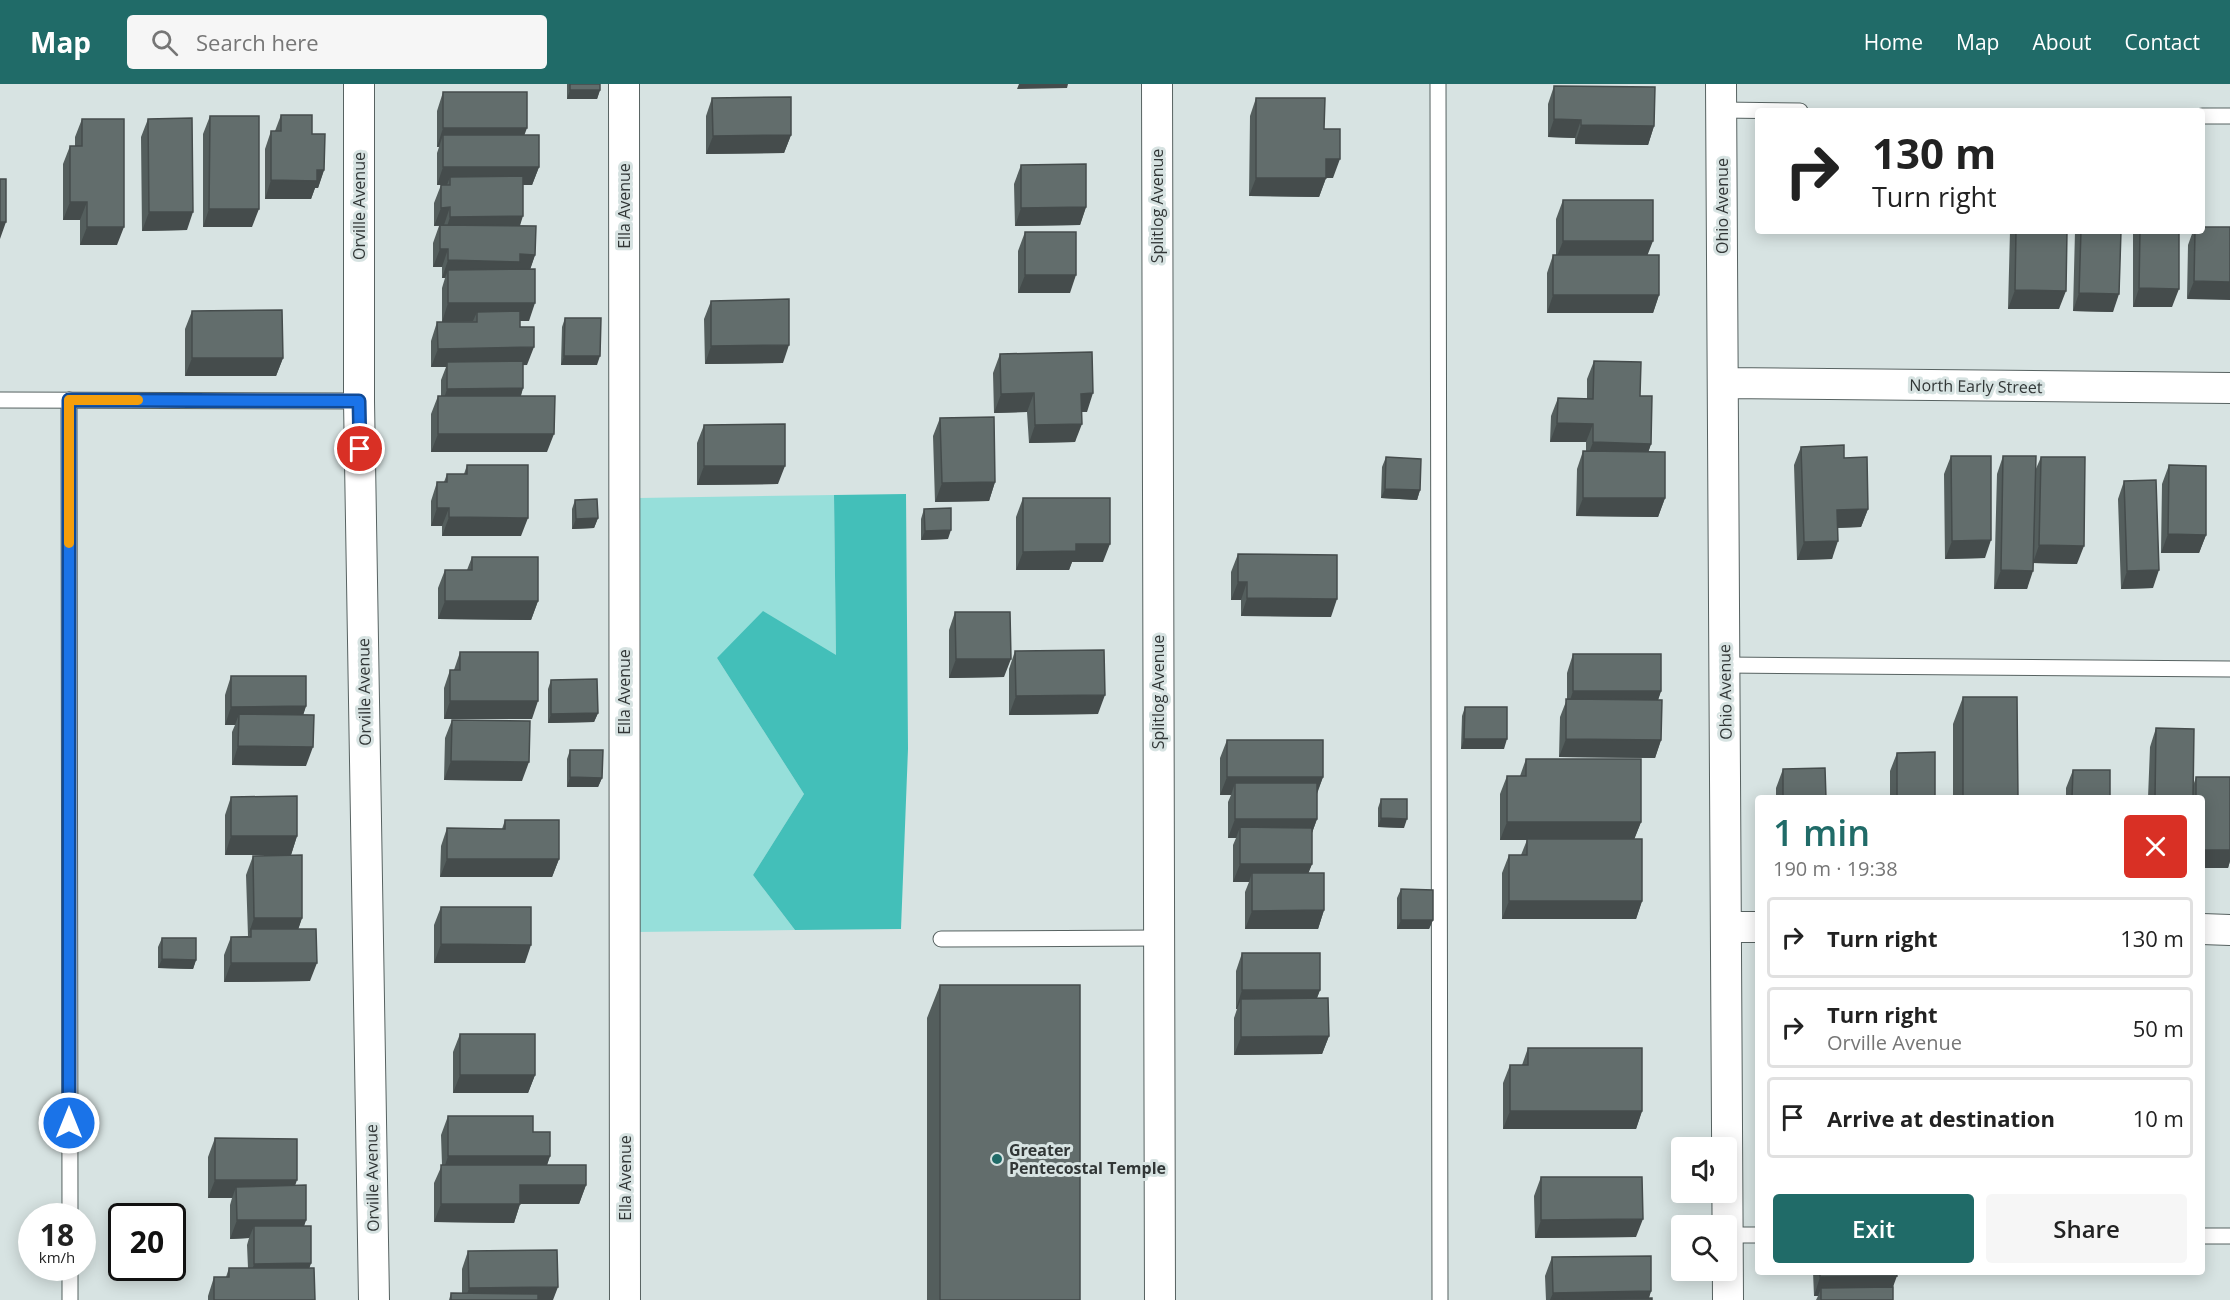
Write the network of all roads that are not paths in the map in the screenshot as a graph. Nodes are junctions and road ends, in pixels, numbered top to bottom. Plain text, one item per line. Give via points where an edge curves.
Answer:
1 (359, 84) edge
2 (624, 84) edge
3 (1156, 84) edge
4 (1438, 84) edge
5 (1721, 97) edge
6 (1783, 108) edge
7 (2205, 116) edge
8 (2230, 116) edge
9 (1723, 383) junction
10 (2230, 388) edge
11 (0, 400) edge
12 (69, 400) junction
13 (359, 401) junction
14 (1725, 665) junction
15 (2230, 669) edge
16 (1728, 927) junction
17 (1755, 927) edge
18 (2205, 929) edge
19 (2230, 930) edge
20 (1159, 938) junction
21 (940, 939) dead end
22 (70, 1203) edge
23 (1728, 1215) edge
24 (1737, 1235) edge
25 (1755, 1235) edge
26 (2205, 1236) edge
27 (2230, 1236) edge
28 (70, 1281) edge
29 (1728, 1281) edge
30 (70, 1300) edge
31 (374, 1300) edge
32 (625, 1300) edge
33 (1160, 1300) edge
34 (1440, 1300) edge
35 (1728, 1300) edge

1 - 13 street, Orville Avenue
2 - 32 street, Ella Avenue
3 - 20 street, Splitlog Avenue
4 - 34 lane
5 - 6 lane
5 - 9 street, Ohio Avenue
7 - 8 lane
9 - 10 street, North Early Street
9 - 14 street, Ohio Avenue
11 - 12 lane
12 - 13 lane
12 - 22 lane
13 - 31 street, Orville Avenue
14 - 15 lane
14 - 16 street, Ohio Avenue
16 - 17 street
16 - 23 street, Ohio Avenue
18 - 19 street
20 - 21 lane
20 - 33 street, Splitlog Avenue
24 - 25 lane
26 - 27 lane
28 - 30 lane
29 - 35 street, Ohio Avenue

